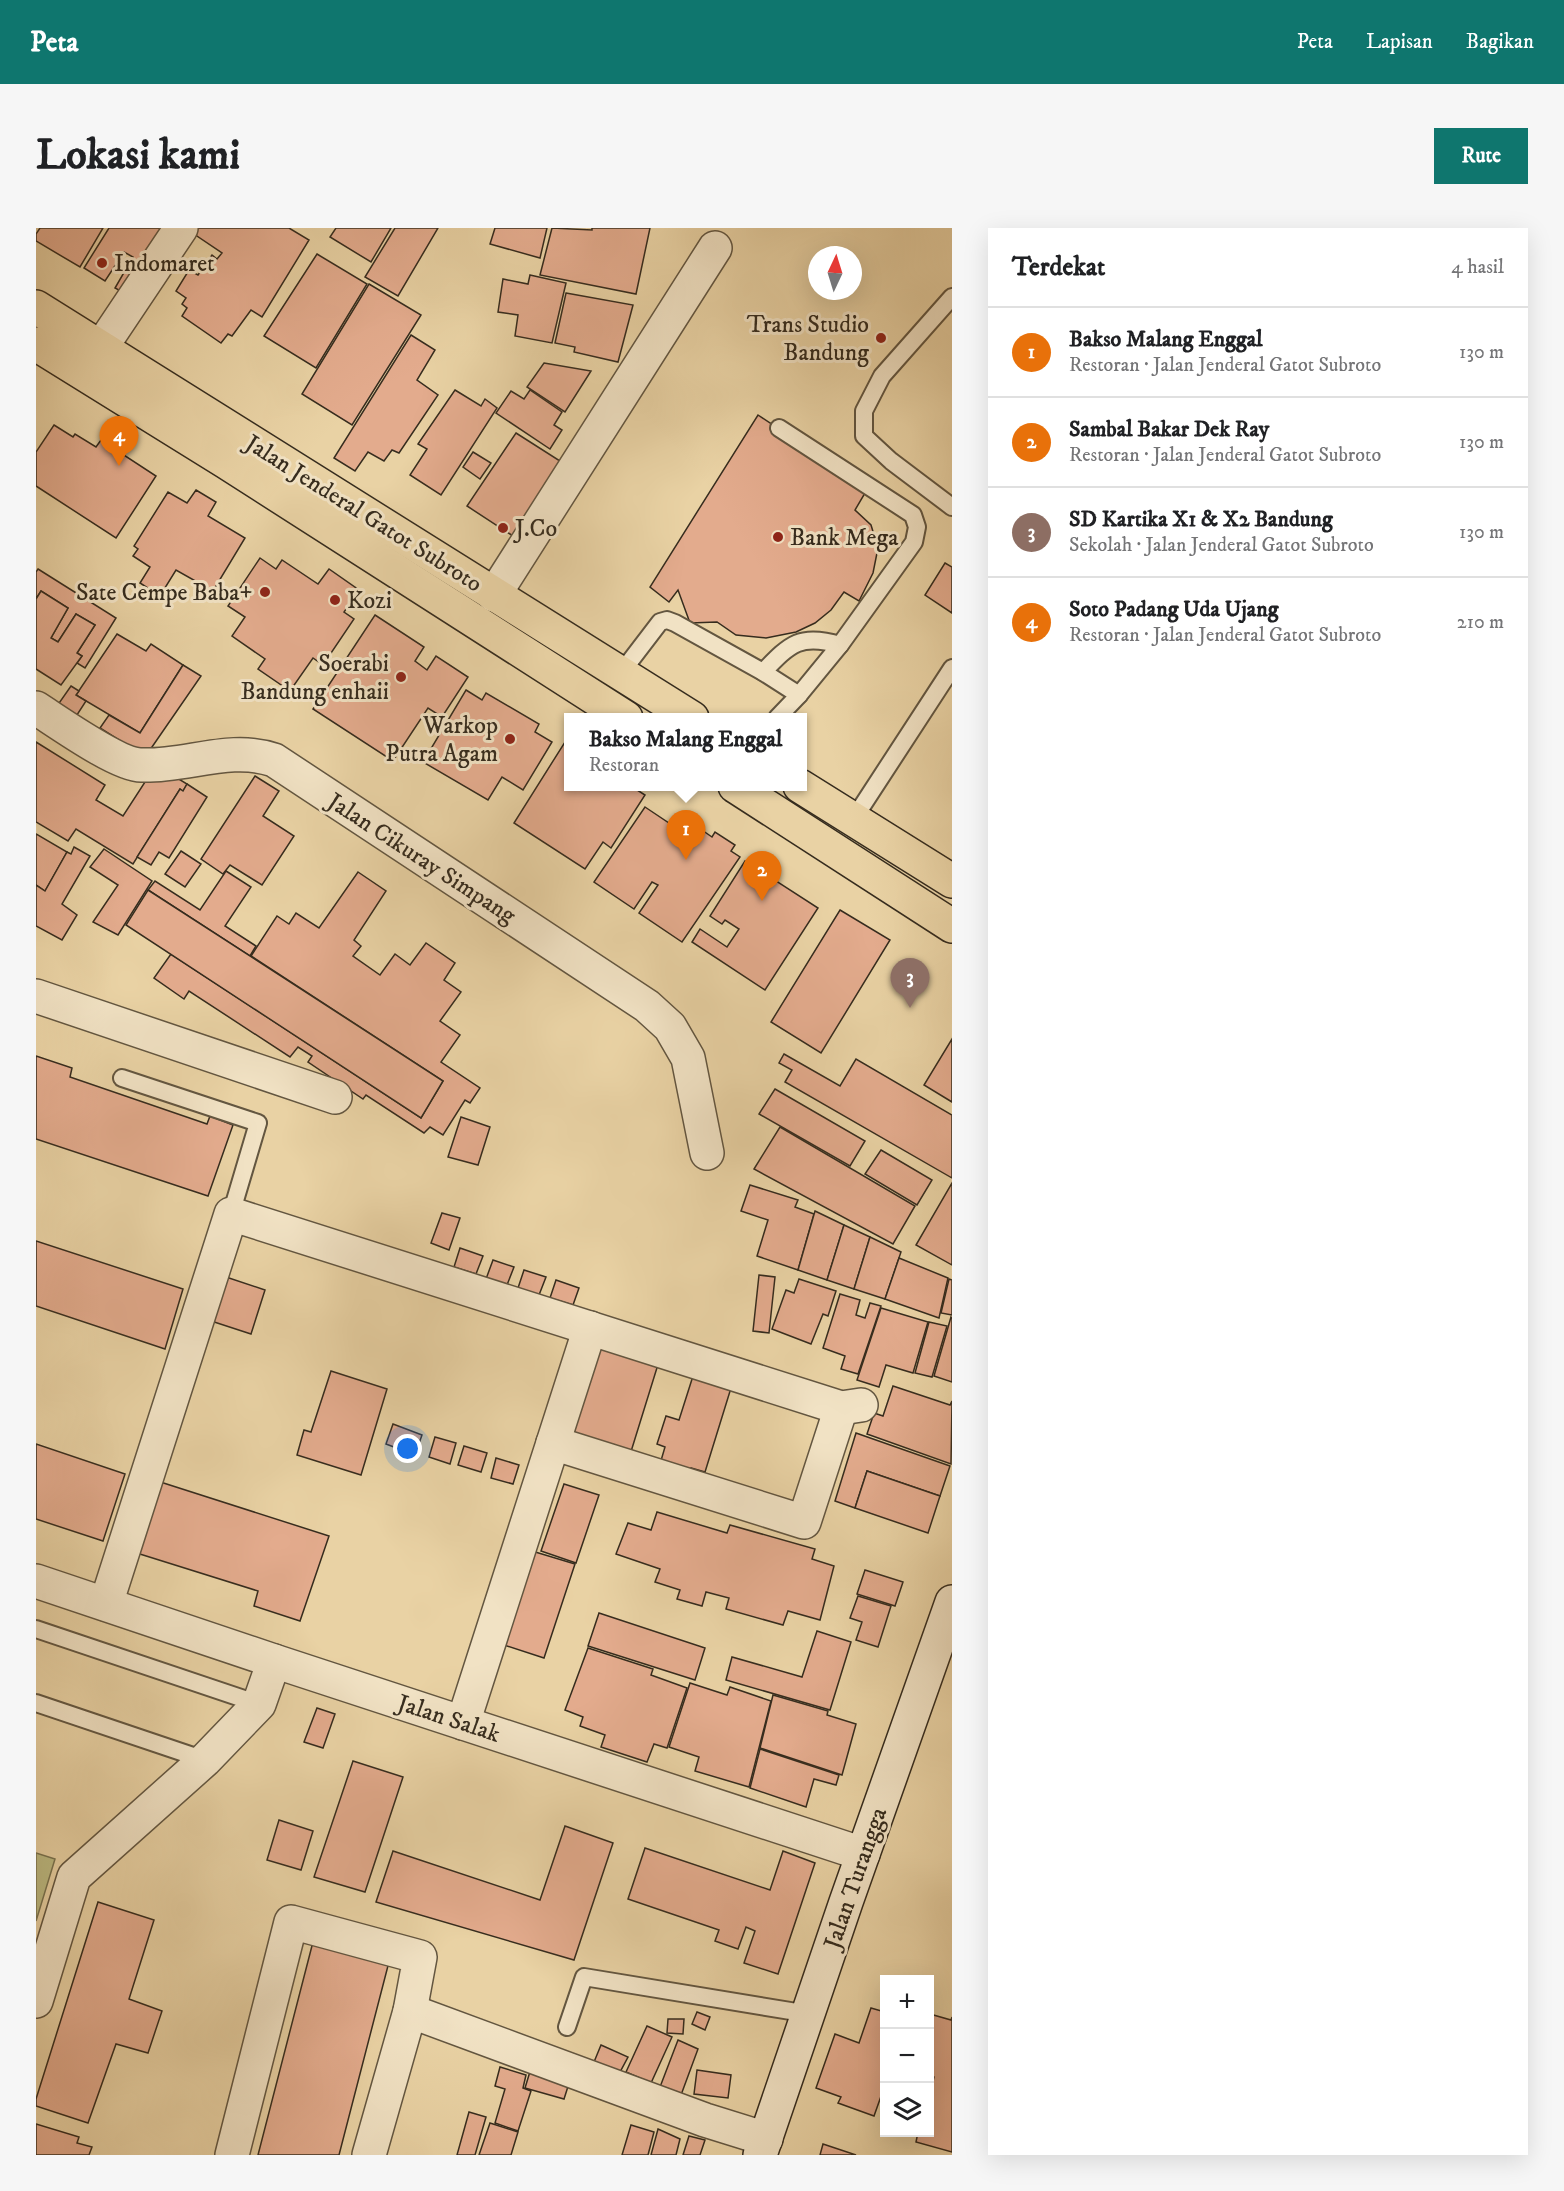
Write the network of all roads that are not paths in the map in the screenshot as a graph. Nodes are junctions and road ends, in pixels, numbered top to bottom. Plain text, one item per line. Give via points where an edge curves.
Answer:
1 (181, 228) edge
2 (715, 248) dead end
3 (952, 297) edge
4 (36, 307) edge
5 (36, 344) edge
6 (100, 348) junction
7 (779, 428) dead end
8 (952, 507) edge
9 (494, 595) junction
10 (840, 645) junction
11 (952, 668) edge
12 (763, 672) junction
13 (621, 673) junction
14 (798, 696) junction
15 (36, 708) edge
16 (621, 713) edge
17 (686, 713) edge
18 (781, 713) edge
19 (807, 790) edge
20 (743, 791) edge
21 (853, 820) junction
22 (951, 877) edge
23 (952, 926) edge
24 (36, 996) edge
25 (122, 1078) dead end
26 (335, 1097) dead end
27 (707, 1153) dead end
28 (231, 1214) junction
29 (590, 1328) junction
30 (553, 1443) junction
31 (36, 1581) edge
32 (952, 1602) edge
33 (106, 1604) junction
34 (36, 1629) edge
35 (274, 1661) junction
36 (36, 1703) edge
37 (259, 1704) junction
38 (463, 1723) junction
39 (205, 1760) junction
40 (863, 1854) junction
41 (36, 2001) edge
42 (410, 2011) junction
43 (808, 2014) junction
44 (567, 2027) dead end
45 (763, 2147) edge
46 (232, 2155) edge
47 (369, 2155) edge

1 - 6 street
2 - 9 street
3 - 8 lane via 882,376 864,411 864,436
4 - 6 main road, Jalan Jenderal Gatot Subroto
5 - 16 main road, Jalan Jenderal Gatot Subroto
6 - 9 main road, Jalan Jenderal Gatot Subroto
7 - 10 lane via 913,515 917,527 914,542
9 - 13 main road, Jalan Jenderal Gatot Subroto
10 - 12 lane via 819,639 803,642 786,648
10 - 14 lane
11 - 21 lane
12 - 13 lane via 667,621 660,622
12 - 14 lane
13 - 17 main road, Jalan Jenderal Gatot Subroto
14 - 18 lane
15 - 27 street, Jalan Cikuray Simpang via 118,759 140,766 249,754 274,760 648,1006 670,1027 688,1058
19 - 21 main road
20 - 23 main road
21 - 22 main road
24 - 26 street
25 - 28 lane via 258,1124
28 - 29 street
28 - 33 street
29 - 30 street
29 - 30 street via 851,1406 804,1522
30 - 38 street
31 - 33 street, Jalan Salak
32 - 40 street, Jalan Turangga
33 - 35 street, Jalan Salak
34 - 37 lane
35 - 37 street
35 - 38 street, Jalan Salak
36 - 39 lane
37 - 39 street
38 - 40 street, Jalan Salak
39 - 41 street via 74,1877
40 - 43 street, Jalan Turangga
42 - 45 street via 705,2120
42 - 46 street via 420,1957 291,1922
42 - 47 street
43 - 44 lane via 584,1977
43 - 45 street, Jalan Turangga

